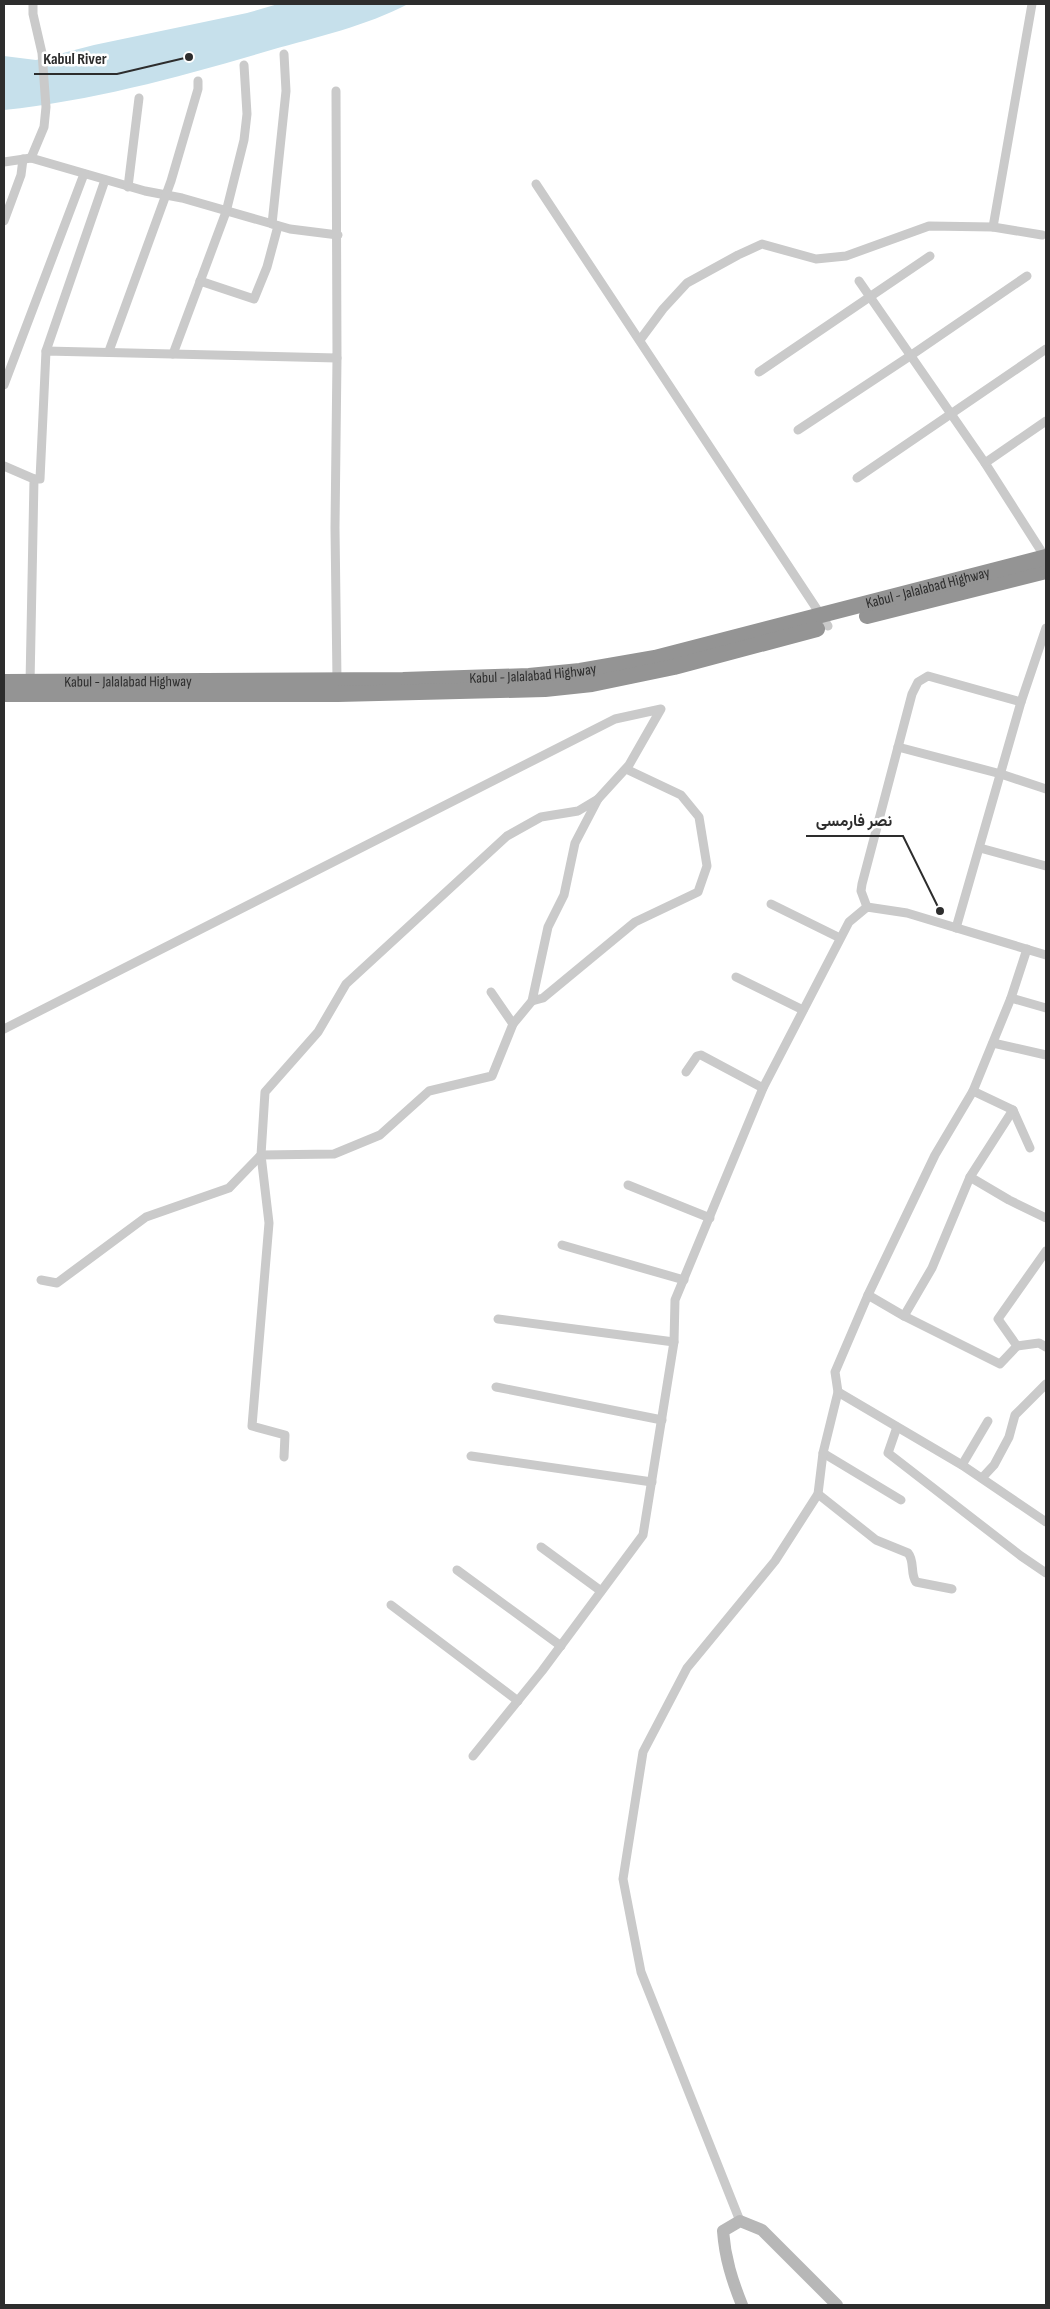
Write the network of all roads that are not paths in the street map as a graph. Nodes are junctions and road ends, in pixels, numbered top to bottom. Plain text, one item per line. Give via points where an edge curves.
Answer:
1 (33, 4) edge
2 (1032, 4) edge
3 (284, 54) dead end
4 (244, 65) dead end
5 (198, 81) dead end
6 (336, 91) dead end
7 (139, 98) dead end
8 (27, 158) junction
9 (4, 162) edge
10 (84, 174) junction
11 (105, 180) junction
12 (536, 184) dead end
13 (128, 186) junction
14 (166, 195) junction
15 (226, 212) junction
16 (4, 221) edge
17 (275, 225) junction
18 (993, 227) junction
19 (338, 235) junction
20 (1042, 235) dead end
21 (930, 256) dead end
22 (1027, 276) dead end
23 (200, 281) junction
24 (859, 281) dead end
25 (870, 297) junction
26 (640, 340) junction
27 (1046, 349) edge
28 (46, 351) junction
29 (109, 351) junction
30 (174, 354) junction
31 (910, 356) junction
32 (337, 358) junction
33 (759, 372) dead end
34 (4, 385) edge
35 (950, 414) junction
36 (1046, 421) edge
37 (798, 430) dead end
38 (986, 463) junction
39 (4, 466) edge
40 (34, 478) junction
41 (857, 478) dead end
42 (1046, 561) edge
43 (825, 621) junction
44 (1046, 628) edge
45 (1043, 650) edge
46 (337, 680) junction
47 (4, 682) edge
48 (31, 688) junction
49 (4, 694) edge
50 (1021, 702) junction
51 (898, 746) junction
52 (626, 769) junction
53 (1001, 774) junction
54 (1046, 789) edge
55 (598, 799) junction
56 (980, 848) junction
57 (1046, 866) edge
58 (771, 904) dead end
59 (867, 907) junction
60 (956, 928) junction
61 (840, 938) junction
62 (1026, 949) junction
63 (1046, 955) edge
64 (736, 977) dead end
65 (491, 992) dead end
66 (1011, 998) junction
67 (532, 1000) junction
68 (1046, 1008) edge
69 (803, 1010) junction
70 (513, 1024) junction
71 (4, 1029) edge
72 (993, 1043) junction
73 (1046, 1055) edge
74 (686, 1072) dead end
75 (763, 1088) junction
76 (972, 1091) junction
77 (1013, 1110) junction
78 (1030, 1148) dead end
79 (261, 1155) junction
80 (970, 1177) junction
81 (628, 1185) dead end
82 (710, 1218) junction
83 (1046, 1218) edge
84 (562, 1245) dead end
85 (1046, 1251) edge
86 (41, 1280) dead end
87 (684, 1280) junction
88 (868, 1295) junction
89 (904, 1316) junction
90 (498, 1318) dead end
91 (674, 1342) junction
92 (1017, 1346) junction
93 (1046, 1348) edge
94 (1046, 1384) edge
95 (496, 1387) dead end
96 (838, 1392) junction
97 (662, 1420) junction
98 (988, 1421) dead end
99 (896, 1427) junction
100 (823, 1453) junction
101 (284, 1456) dead end
102 (471, 1456) dead end
103 (962, 1465) junction
104 (982, 1478) junction
105 (652, 1482) junction
106 (818, 1494) junction
107 (901, 1500) dead end
108 (1046, 1522) edge
109 (541, 1546) dead end
110 (457, 1570) dead end
111 (1046, 1572) edge
112 (952, 1589) dead end
113 (601, 1591) junction
114 (391, 1605) dead end
115 (560, 1646) junction
116 (518, 1701) junction
117 (473, 1756) dead end
118 (740, 2221) junction
119 (742, 2305) edge
120 (837, 2305) edge

1 - 8 street via 42,53 46,107 44,127
2 - 18 street
3 - 17 street via 286,91
4 - 15 street via 247,114 244,140
5 - 14 street
6 - 19 street
7 - 13 street
8 - 9 street
8 - 10 street
8 - 16 street
10 - 11 street
10 - 34 street
11 - 13 street
11 - 28 street
12 - 26 street
13 - 14 street
14 - 15 street
14 - 29 street
15 - 17 street
15 - 23 street
17 - 19 street
17 - 23 street via 266,267 254,299
18 - 20 street
18 - 26 street via 929,226 846,256 816,259 762,244 687,283
19 - 32 street
21 - 25 street
22 - 31 street
23 - 30 street
24 - 25 street
25 - 31 street
25 - 33 street
26 - 43 street
27 - 35 street
28 - 29 street
28 - 40 street via 40,479
29 - 30 street
30 - 32 street
31 - 35 street
31 - 37 street
32 - 46 street
35 - 38 street
35 - 41 street
36 - 38 street
38 - 42 street
39 - 40 street
40 - 48 street
42 - 43 highway, Kabul - Jalalabad Highway
43 - 46 highway, Kabul - Jalalabad Highway via 580,671 520,677
43 - 48 highway, Kabul - Jalalabad Highway via 674,667 592,684 546,689 338,694
44 - 45 street
45 - 50 street
46 - 48 highway, Kabul - Jalalabad Highway
47 - 48 highway, Kabul - Jalalabad Highway
48 - 49 highway, Kabul - Jalalabad Highway
50 - 51 street via 924,676 912,694
50 - 53 street
51 - 53 street
51 - 59 street via 862,884 861,892
52 - 55 street
52 - 67 street via 681,795 699,817 707,866 698,892 635,922 544,998
52 - 71 street via 662,709 615,719
53 - 54 street
53 - 56 street
55 - 67 street via 575,843 564,895 548,927
55 - 79 street via 578,810 541,817 507,836 346,984 318,1032 265,1092
56 - 57 street
56 - 60 street
58 - 61 street
59 - 60 street via 907,913
59 - 61 street via 849,922
60 - 62 street
61 - 69 street
62 - 63 street
62 - 66 street
64 - 69 street
65 - 70 street
66 - 68 street
66 - 72 street
67 - 70 street
69 - 75 street
70 - 79 street via 492,1076 429,1091 380,1135 334,1154
72 - 73 street
72 - 76 street
74 - 75 street via 701,1055
75 - 82 street
76 - 77 street
76 - 88 street via 935,1154
77 - 78 street
77 - 80 street
79 - 86 street via 229,1188 146,1217 57,1284
79 - 101 street via 270,1223 252,1426 285,1435
80 - 83 street
80 - 89 street via 932,1268
81 - 82 street
82 - 87 street
84 - 87 street
85 - 92 street via 998,1318
87 - 91 street via 675,1300
88 - 89 street
88 - 96 street via 835,1372
89 - 92 street via 1000,1364
90 - 91 street
91 - 97 street
92 - 93 street via 1039,1343
94 - 104 street via 1015,1415 1009,1437 994,1465
95 - 97 street
96 - 99 street
96 - 100 street
97 - 105 street
98 - 103 street
99 - 103 street
99 - 111 street via 888,1453
100 - 106 street
100 - 107 street
102 - 105 street
103 - 104 street
104 - 108 street
105 - 113 street via 642,1535
106 - 112 street via 876,1540 908,1553 914,1581
106 - 118 street via 775,1561 687,1668 643,1752 623,1879 641,1972
109 - 113 street
110 - 115 street
113 - 115 street
114 - 116 street
115 - 116 street
116 - 117 street
118 - 119 street via 723,2231 730,2276
118 - 120 street via 762,2230

